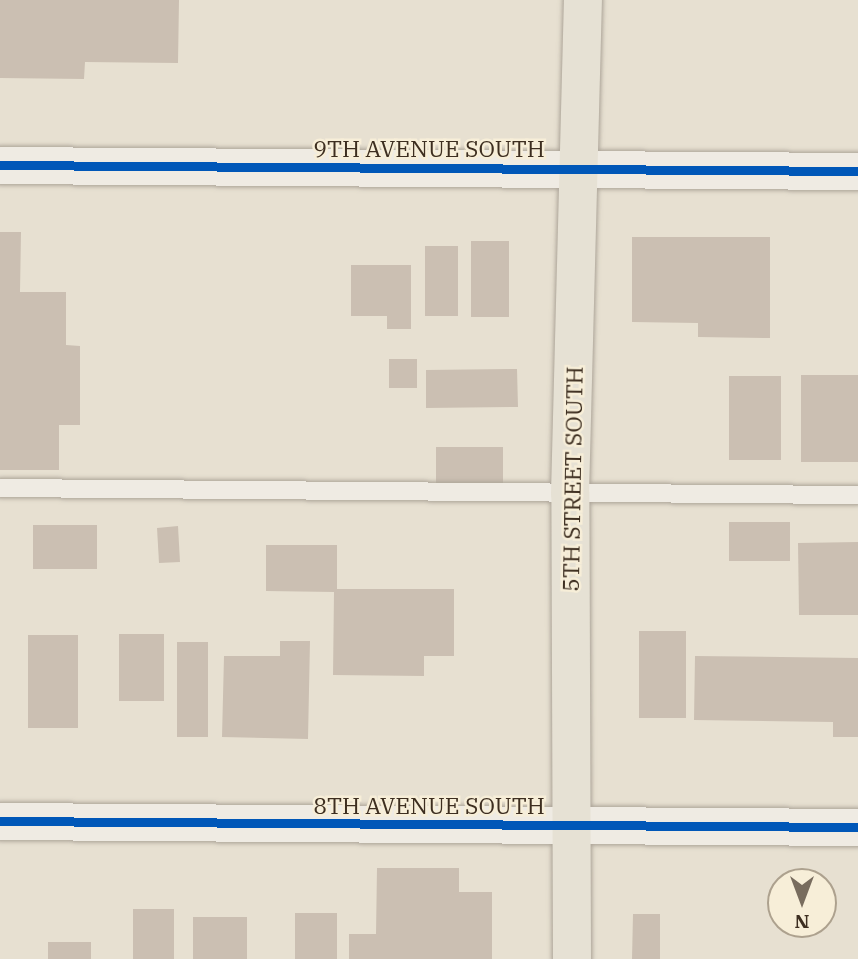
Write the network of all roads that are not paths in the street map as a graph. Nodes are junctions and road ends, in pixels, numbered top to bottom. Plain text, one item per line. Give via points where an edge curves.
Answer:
1 (583, 0) edge
2 (0, 165) edge
3 (578, 169) junction
4 (858, 171) edge
5 (0, 488) edge
6 (570, 494) junction
7 (858, 495) edge
8 (0, 821) edge
9 (571, 825) junction
10 (858, 827) edge
11 (572, 959) edge

1 - 3 main road, 5TH STREET SOUTH
2 - 3 street, 9TH AVENUE SOUTH
3 - 4 street, 9TH AVENUE SOUTH
3 - 6 main road, 5TH STREET SOUTH
5 - 6 lane
6 - 7 lane
6 - 9 main road, 5TH STREET SOUTH
8 - 9 street, 8TH AVENUE SOUTH
9 - 10 street, 8TH AVENUE SOUTH
9 - 11 main road, 5TH STREET SOUTH

